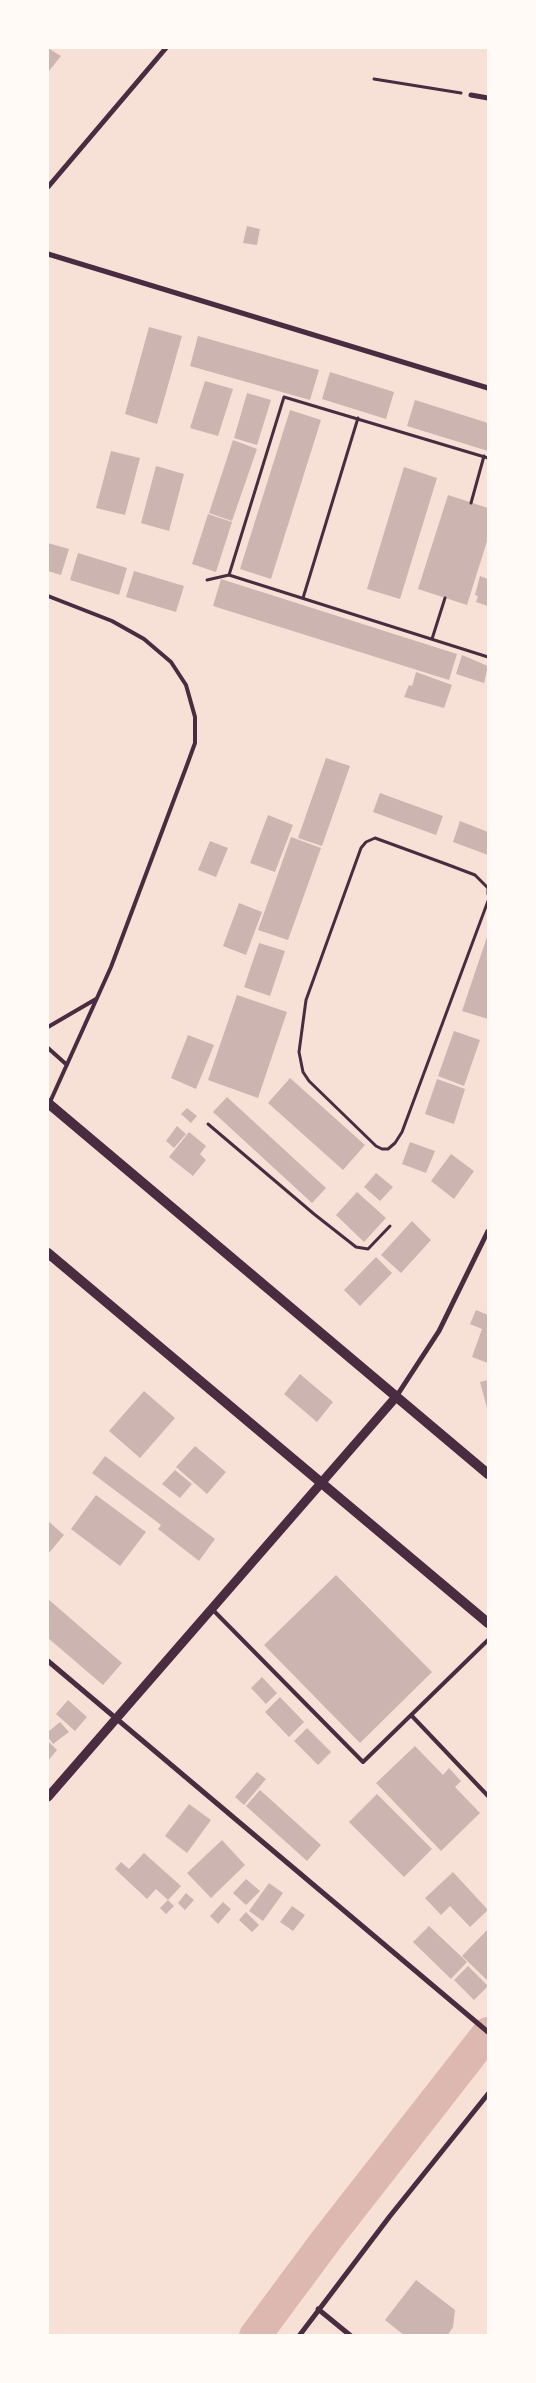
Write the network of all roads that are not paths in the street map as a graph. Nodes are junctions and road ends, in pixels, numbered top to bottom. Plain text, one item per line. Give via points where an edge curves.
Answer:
1 (166, 48) edge
2 (471, 95) road end
3 (488, 98) edge
4 (48, 186) edge
5 (48, 254) edge
6 (488, 388) edge
7 (48, 596) edge
8 (96, 999) junction
9 (48, 1026) edge
10 (48, 1048) edge
11 (67, 1065) junction
12 (48, 1104) edge
13 (488, 1231) edge
14 (48, 1253) edge
15 (396, 1397) junction
16 (488, 1474) edge
17 (322, 1484) junction
18 (212, 1608) junction
19 (488, 1623) edge
20 (488, 1640) edge
21 (48, 1661) edge
22 (411, 1716) junction
23 (116, 1718) junction
24 (488, 1796) edge
25 (48, 1797) edge
26 (488, 2032) edge
27 (488, 2094) edge
28 (318, 2309) junction
29 (299, 2336) edge
30 (351, 2336) edge

1 - 4 street
2 - 3 street
5 - 6 street
7 - 8 lane via 112,620 144,639 171,662 186,686 195,717 195,743 188,766
8 - 9 lane
8 - 11 lane
10 - 11 lane
11 - 12 lane
12 - 15 main road
13 - 15 street via 438,1331
14 - 17 main road
15 - 16 main road
15 - 17 street
17 - 18 street
17 - 19 main road
18 - 22 lane via 363,1762
18 - 23 street
20 - 22 lane
21 - 23 street
22 - 24 lane
23 - 25 street
23 - 26 street
27 - 28 street
28 - 29 street
28 - 30 street

